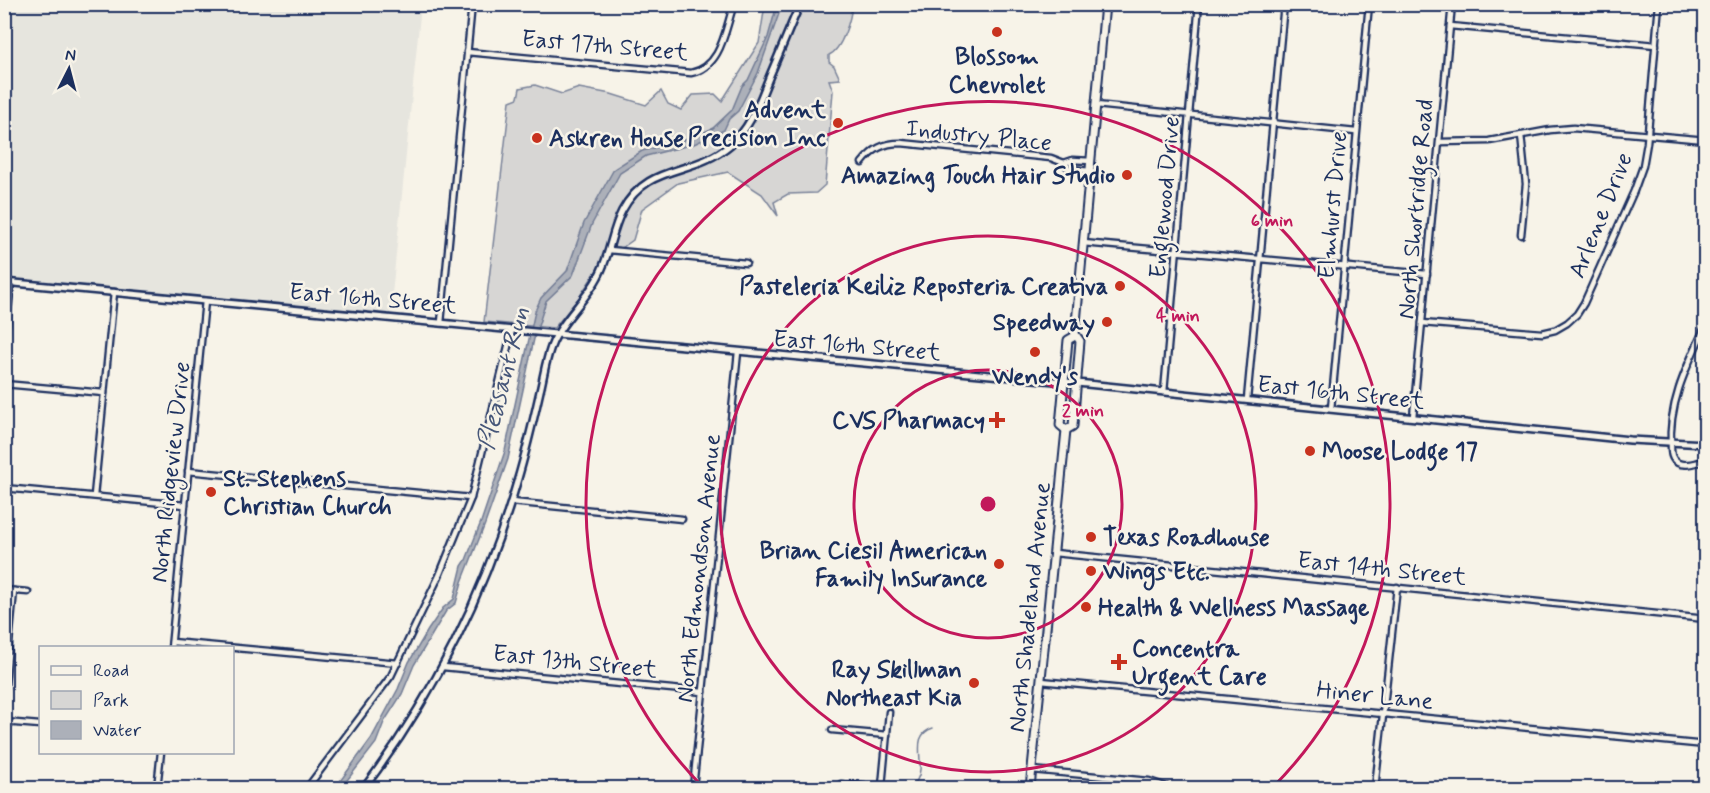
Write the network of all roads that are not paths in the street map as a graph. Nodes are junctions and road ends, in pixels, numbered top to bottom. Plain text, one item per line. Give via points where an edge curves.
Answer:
1 (472, 4) edge
2 (734, 4) edge
3 (800, 4) edge
4 (1105, 4) edge
5 (1199, 4) edge
6 (1284, 4) edge
7 (1369, 4) edge
8 (1452, 4) edge
9 (1659, 4) edge
10 (1450, 26) junction
11 (1656, 45) junction
12 (467, 51) junction
13 (1096, 105) junction
14 (1189, 115) junction
15 (1273, 124) junction
16 (1356, 132) junction
17 (1648, 134) junction
18 (1521, 135) junction
19 (1706, 140) edge
20 (1440, 142) junction
21 (1091, 161) junction
22 (862, 162) dead end
23 (1064, 163) junction
24 (1090, 171) junction
25 (1521, 235) dead end
26 (1083, 243) junction
27 (609, 250) junction
28 (1177, 251) junction
29 (1260, 259) junction
30 (746, 263) dead end
31 (1344, 267) junction
32 (1427, 274) junction
33 (8, 282) edge
34 (114, 292) junction
35 (205, 301) junction
36 (441, 323) junction
37 (1422, 323) junction
38 (1706, 325) edge
39 (512, 330) junction
40 (557, 334) junction
41 (1075, 336) junction
42 (4, 352) edge
43 (738, 352) junction
44 (1064, 382) junction
45 (1077, 383) junction
46 (4, 384) edge
47 (1164, 392) junction
48 (104, 393) junction
49 (1247, 400) junction
50 (1331, 409) junction
51 (1413, 417) junction
52 (1066, 430) junction
53 (1671, 443) junction
54 (1706, 444) edge
55 (1706, 461) edge
56 (188, 471) junction
57 (4, 488) edge
58 (94, 496) junction
59 (471, 498) junction
60 (511, 502) junction
61 (185, 505) junction
62 (682, 519) dead end
63 (1054, 553) junction
64 (1397, 587) junction
65 (4, 590) edge
66 (14, 591) junction
67 (28, 592) dead end
68 (1706, 619) edge
69 (171, 645) edge
70 (234, 650) edge
71 (6, 657) edge
72 (398, 663) junction
73 (443, 667) junction
74 (1041, 681) junction
75 (703, 692) junction
76 (4, 696) edge
77 (889, 712) dead end
78 (1383, 714) junction
79 (4, 722) edge
80 (39, 725) edge
81 (832, 730) dead end
82 (887, 735) junction
83 (1706, 746) edge
84 (161, 754) edge
85 (1032, 770) junction
86 (1142, 780) junction
87 (841, 784) dead end
88 (884, 788) edge
89 (158, 789) edge
90 (307, 789) edge
91 (364, 789) edge
92 (693, 789) edge
93 (1030, 789) edge
94 (1141, 789) edge
95 (1170, 789) edge
96 (1375, 789) edge

1 - 12 street
2 - 12 street, East 17th Street via 715,57 706,67 691,73
3 - 27 street via 745,129 714,156 654,178 638,188 622,212
4 - 13 main road, North Shadeland Avenue
5 - 14 street, Englewood Drive
6 - 15 street
7 - 16 street, Elmhurst Drive
8 - 10 street, North Shortridge Road
9 - 11 street, Arlene Drive
10 - 11 street
10 - 20 street, North Shortridge Road
11 - 17 street, Arlene Drive
12 - 36 street
13 - 14 street
13 - 21 main road, North Shadeland Avenue
14 - 15 street
14 - 28 street, Englewood Drive
15 - 16 street
15 - 29 street
16 - 31 street, Elmhurst Drive
17 - 18 street via 1573,128
17 - 19 street
17 - 37 street, Arlene Drive via 1634,192 1584,303 1567,323 1537,334
18 - 20 street
18 - 25 street via 1526,176
20 - 32 street, North Shortridge Road
21 - 23 street, Industry Place
21 - 24 main road, North Shadeland Avenue
22 - 23 street, Industry Place via 876,148 901,143 1051,158
23 - 24 street, Industry Place via 1070,169
24 - 26 main road, North Shadeland Avenue
26 - 28 street
26 - 41 main road, North Shadeland Avenue
27 - 30 street
27 - 40 street via 595,283
28 - 29 street
28 - 47 street, Englewood Drive
29 - 31 street
29 - 49 street
31 - 32 street
31 - 50 street, Elmhurst Drive
32 - 37 street, North Shortridge Road
33 - 34 street, East 16th Street
33 - 42 street
34 - 35 street, East 16th Street
34 - 48 street
35 - 36 street, East 16th Street
35 - 56 street, North Ridgeview Drive
36 - 39 street, East 16th Street
37 - 51 street, North Shortridge Road
38 - 53 street via 1679,385
39 - 40 street, East 16th Street
39 - 59 street
40 - 43 street, East 16th Street
40 - 60 street
41 - 44 main road, North Shadeland Avenue via 1068,340
41 - 45 main road, North Shadeland Avenue via 1080,341
43 - 44 street, East 16th Street
43 - 75 street, North Edmondson Avenue
44 - 45 street, East 16th Street
44 - 52 main road, North Shadeland Avenue via 1060,424
45 - 47 street, East 16th Street
45 - 52 main road, North Shadeland Avenue via 1073,426
46 - 48 street
47 - 49 street, East 16th Street
48 - 58 street
49 - 50 street, East 16th Street
50 - 51 street, East 16th Street
51 - 53 street, East 16th Street
52 - 63 main road, North Shadeland Avenue
53 - 54 street, East 16th Street
53 - 55 street via 1673,459 1683,464
56 - 59 street
56 - 61 street, North Ridgeview Drive
57 - 58 street
58 - 61 street
59 - 72 street
60 - 62 street
60 - 73 street via 476,597
61 - 69 street, North Ridgeview Drive
63 - 64 street, East 14th Street
63 - 74 main road, North Shadeland Avenue
64 - 68 street, East 14th Street
64 - 78 street
65 - 66 street
66 - 67 street
66 - 71 street
70 - 72 street
71 - 76 street
72 - 90 street
73 - 75 street, East 13th Street
73 - 91 street
74 - 78 street, Hiner Lane
74 - 85 main road, North Shadeland Avenue
75 - 92 street, North Edmondson Avenue
77 - 82 street
78 - 83 street, Hiner Lane
78 - 96 street
79 - 80 street
81 - 82 street
82 - 88 street
84 - 89 street
85 - 86 street
85 - 93 main road, North Shadeland Avenue
86 - 94 street
86 - 95 street
87 - 88 street

